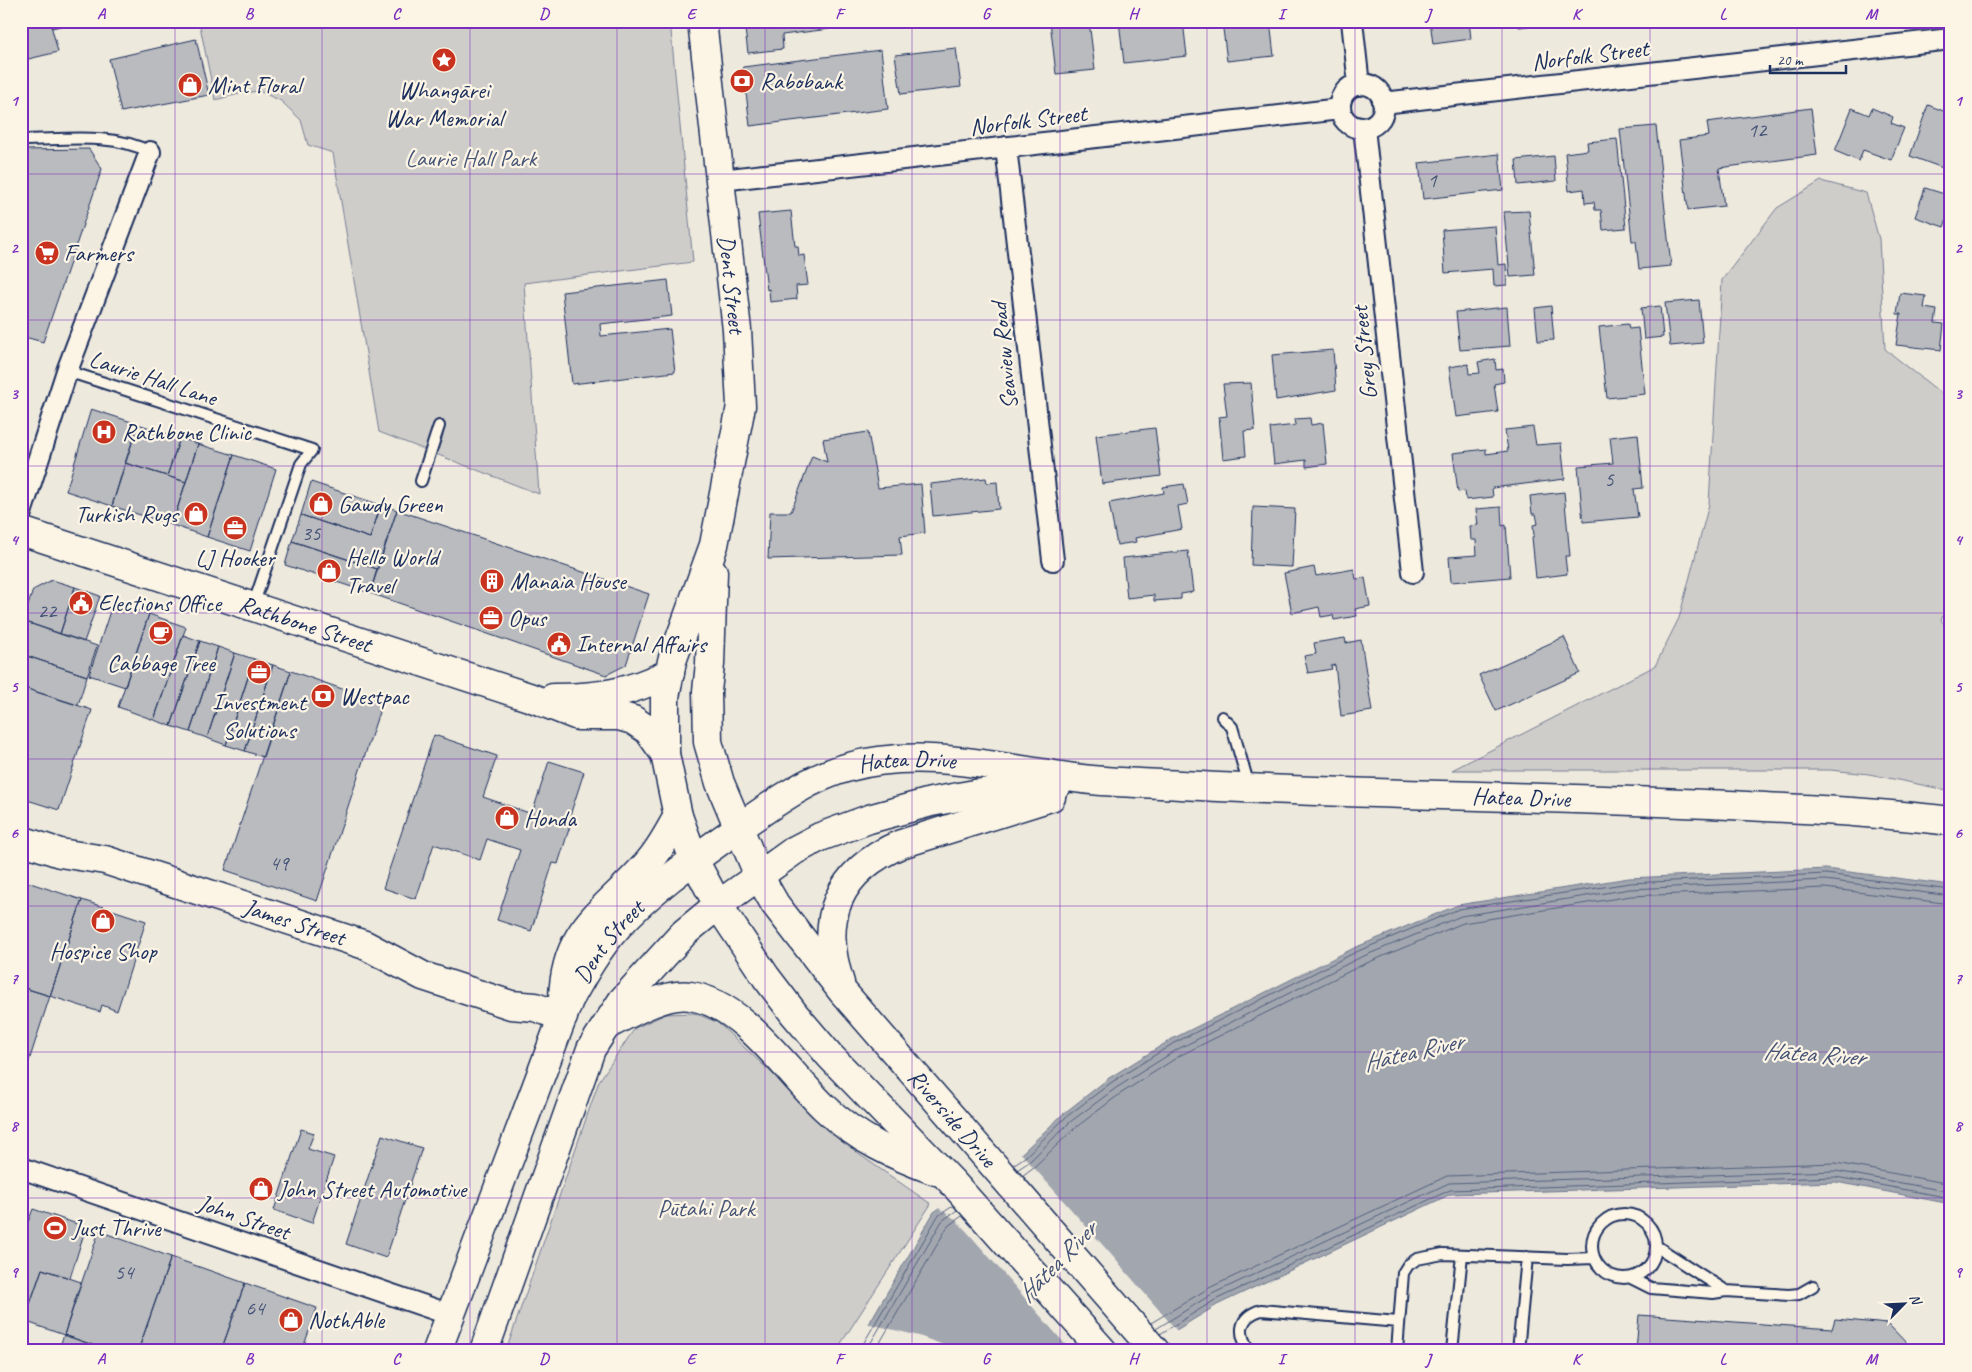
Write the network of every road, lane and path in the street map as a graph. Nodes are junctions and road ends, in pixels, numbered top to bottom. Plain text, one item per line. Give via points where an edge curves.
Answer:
1 (702, 21) edge
2 (1352, 21) edge
3 (1951, 39) edge
4 (1358, 85) junction
5 (1383, 103) junction
6 (1340, 109) junction
7 (1364, 128) junction
8 (21, 140) edge
9 (1006, 147) junction
10 (150, 152) joint
11 (722, 180) junction
12 (68, 371) junction
13 (439, 426) dead end
14 (421, 481) dead end
15 (21, 512) edge
16 (21, 531) edge
17 (714, 545) junction
18 (1052, 560) dead end
19 (1413, 572) dead end
20 (253, 606) junction
21 (670, 672) junction
22 (532, 698) junction
23 (1222, 717) dead end
24 (665, 754) junction
25 (1092, 780) junction
26 (1250, 789) junction
27 (678, 816) junction
28 (1951, 822) edge
29 (738, 829) junction
30 (21, 840) edge
31 (694, 860) junction
32 (759, 876) junction
33 (718, 905) junction
34 (842, 991) junction
35 (563, 1017) junction
36 (607, 1025) junction
37 (21, 1168) edge
38 (948, 1179) junction
39 (1656, 1246) junction
40 (1462, 1255) junction
41 (1527, 1257) junction
42 (1594, 1258) junction
43 (1631, 1278) junction
44 (1813, 1286) dead end
45 (1726, 1291) junction
46 (451, 1315) junction
47 (1398, 1322) junction
48 (437, 1351) edge
49 (484, 1351) edge
50 (1102, 1351) edge
51 (1155, 1351) edge
52 (1250, 1351) edge
53 (1397, 1351) edge
54 (1452, 1351) edge
55 (1518, 1351) edge

1 - 11 main road, Dent Street
2 - 4 street
3 - 5 street, Norfolk Street
4 - 5 street via 1377,91
4 - 6 street via 1347,90
5 - 7 street via 1384,110 1377,122
6 - 7 street via 1346,121 1357,128
6 - 9 street, Norfolk Street
7 - 19 street, Grey Street
8 - 10 lane via 112,140 136,144
9 - 11 street, Norfolk Street
9 - 18 street, Seaview Road
10 - 12 street
11 - 17 main road, Dent Street via 741,406
12 - 15 street
12 - 20 lane, Laurie Hall Lane via 312,450 301,464
13 - 14 lane
16 - 20 main road, Rathbone Street
17 - 21 main road, Dent Street
17 - 29 main road, Dent Street via 707,691 708,742 712,762
20 - 22 main road, Rathbone Street
21 - 22 main road, Rathbone Street via 640,687 608,696
21 - 24 main road, Dent Street via 665,697
22 - 24 main road, Rathbone Street via 578,716 618,716 632,720 648,730
23 - 26 lane via 1232,727
24 - 27 main road, Dent Street
25 - 26 main road, Hatea Drive
25 - 29 main road, Hatea Drive via 934,759 868,762 808,783
25 - 32 main road, Hatea Drive via 975,794 899,810 820,837 795,850
25 - 34 main road via 1043,800 901,844 856,872 838,897 834,914 832,948
26 - 28 main road, Hatea Drive via 1673,802 1887,813
27 - 31 main road, Dent Street
27 - 35 main road via 647,866 606,904 575,943 564,977
29 - 31 main road, Hatea Drive
29 - 32 main road, Dent Street
30 - 35 main road, James Street via 60,853 105,860 200,891 365,945 423,976 511,1005 534,1007
31 - 33 main road, Riverside Drive
31 - 35 main road, Dent Street via 661,885 619,925 595,954
32 - 33 main road, Hatea Drive
32 - 34 main road, Riverside Drive via 776,904
33 - 36 main road, Dent Street via 684,933 642,978
33 - 38 main road, Riverside Drive via 795,1015
34 - 51 main road, Riverside Drive
35 - 46 main road, Dent Street
36 - 38 main road via 662,1000 688,995 703,999 749,1028 826,1109 859,1136
36 - 49 main road, Dent Street via 578,1079
37 - 46 street, John Street
38 - 50 main road, Riverside Drive
39 - 42 lane via 1649,1225 1630,1214 1618,1214 1608,1218 1596,1230 1592,1247
39 - 43 lane via 1649,1266
39 - 45 lane
40 - 41 lane
40 - 47 lane via 1433,1255 1417,1259 1405,1268
40 - 54 lane
41 - 42 lane
41 - 55 lane
42 - 43 lane via 1609,1274
43 - 45 lane via 1661,1290
44 - 45 lane via 1799,1294 1788,1295
46 - 48 main road, Dent Street
47 - 52 lane via 1261,1310 1245,1318 1241,1326 1242,1338
47 - 53 lane

